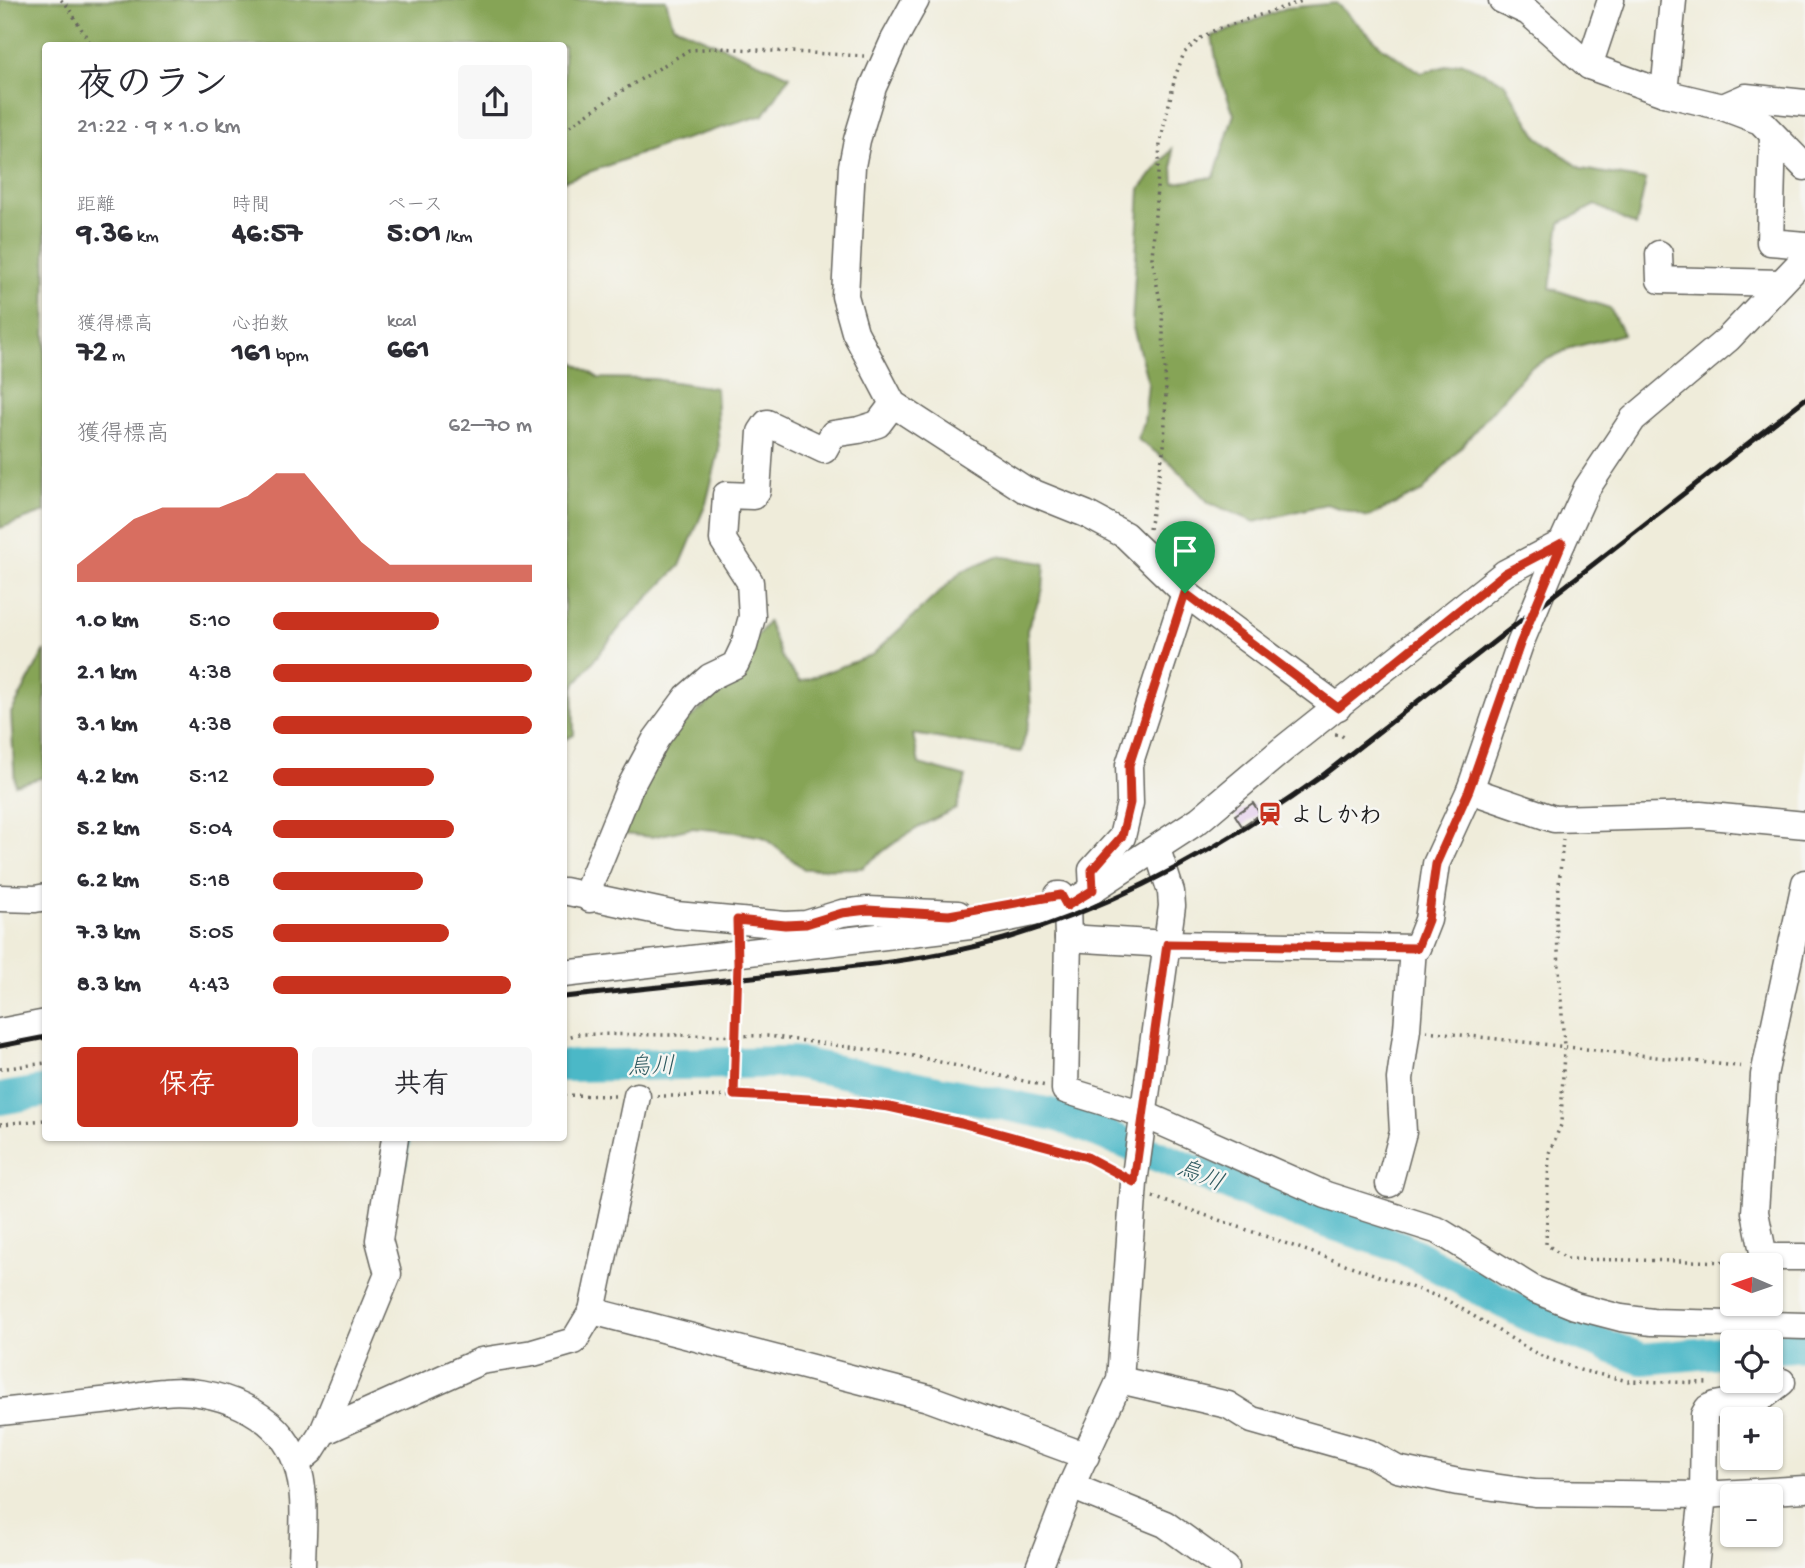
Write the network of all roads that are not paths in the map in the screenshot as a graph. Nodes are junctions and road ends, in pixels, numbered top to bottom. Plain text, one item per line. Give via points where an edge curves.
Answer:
1 (916, 0) edge
2 (1502, 0) edge
3 (1611, 0) edge
4 (1673, 0) edge
5 (1589, 66) junction
6 (1664, 93) junction
7 (1805, 103) edge
8 (1723, 107) junction
9 (1773, 135) junction
10 (1805, 167) edge
11 (1805, 245) edge
12 (1659, 254) dead end
13 (1805, 258) edge
14 (1781, 283) junction
15 (893, 404) junction
16 (1562, 543) junction
17 (1185, 593) junction
18 (1338, 708) junction
19 (1469, 790) junction
20 (1805, 825) edge
21 (1157, 849) junction
22 (1805, 883) edge
23 (1093, 890) junction
24 (567, 892) edge
25 (0, 898) edge
26 (42, 898) edge
27 (590, 899) junction
28 (1067, 906) junction
29 (737, 920) junction
30 (1068, 938) junction
31 (1167, 944) junction
32 (1413, 948) junction
33 (736, 954) junction
34 (567, 974) edge
35 (42, 1024) edge
36 (0, 1032) edge
37 (637, 1096) dead end
38 (1142, 1117) junction
39 (395, 1141) edge
40 (1389, 1184) dead end
41 (1805, 1257) edge
42 (592, 1311) junction
43 (1805, 1326) edge
44 (1120, 1380) junction
45 (1768, 1393) edge
46 (0, 1412) edge
47 (323, 1432) junction
48 (1086, 1455) junction
49 (297, 1463) junction
50 (1070, 1486) junction
51 (1805, 1489) edge
52 (1703, 1495) junction
53 (302, 1568) edge
54 (1039, 1568) edge
55 (1226, 1568) edge
56 (1695, 1568) edge

1 - 15 street via 873,88 852,166 845,296 855,332
2 - 5 street via 1528,12
3 - 5 street
4 - 6 street
5 - 6 street
6 - 8 street
7 - 8 street via 1746,97
8 - 9 street via 1760,121
9 - 10 street
9 - 11 street via 1770,242
12 - 14 street via 1660,280
13 - 14 street
14 - 16 street via 1728,339 1633,419 1587,488
15 - 17 street via 1024,489 1125,535
15 - 27 street via 878,424 833,434 824,450 767,423 761,432 757,491 753,496 726,495 723,540 750,582 752,617 744,646 735,665 710,677 687,697 656,739 629,789 591,881
16 - 18 street via 1505,573
16 - 19 street via 1520,644
17 - 18 street
17 - 23 street via 1129,765 1130,803 1122,836 1092,870
18 - 21 street
19 - 20 street via 1554,818 1700,814
19 - 32 street via 1436,864 1428,920 1417,948
21 - 23 street
21 - 31 street via 1171,892
22 - 41 street via 1765,1069 1755,1212 1764,1257
23 - 28 street
24 - 27 street
25 - 26 street
27 - 29 street via 676,915
28 - 29 street via 1061,895 949,915 868,910 806,924
28 - 30 street
28 - 33 street via 970,926
29 - 33 street
30 - 31 street
30 - 38 street via 1065,1090
31 - 32 street
31 - 38 street
32 - 40 street via 1400,1079 1404,1132
33 - 34 street
35 - 36 street
37 - 42 street
38 - 43 street via 1326,1195 1439,1231 1533,1289 1576,1306 1652,1322
38 - 44 street
39 - 47 street via 379,1240 388,1274
42 - 47 street via 575,1341 481,1361
42 - 48 street via 928,1398
44 - 48 street
44 - 52 street via 1228,1405 1252,1420 1369,1453 1398,1469 1458,1482 1535,1493
45 - 52 street via 1708,1408 1704,1415
46 - 49 street via 164,1392 205,1393 261,1418 282,1436
47 - 49 street
48 - 50 street
49 - 53 street via 303,1504
50 - 54 street
50 - 55 street via 1165,1524
51 - 52 street
52 - 56 street

